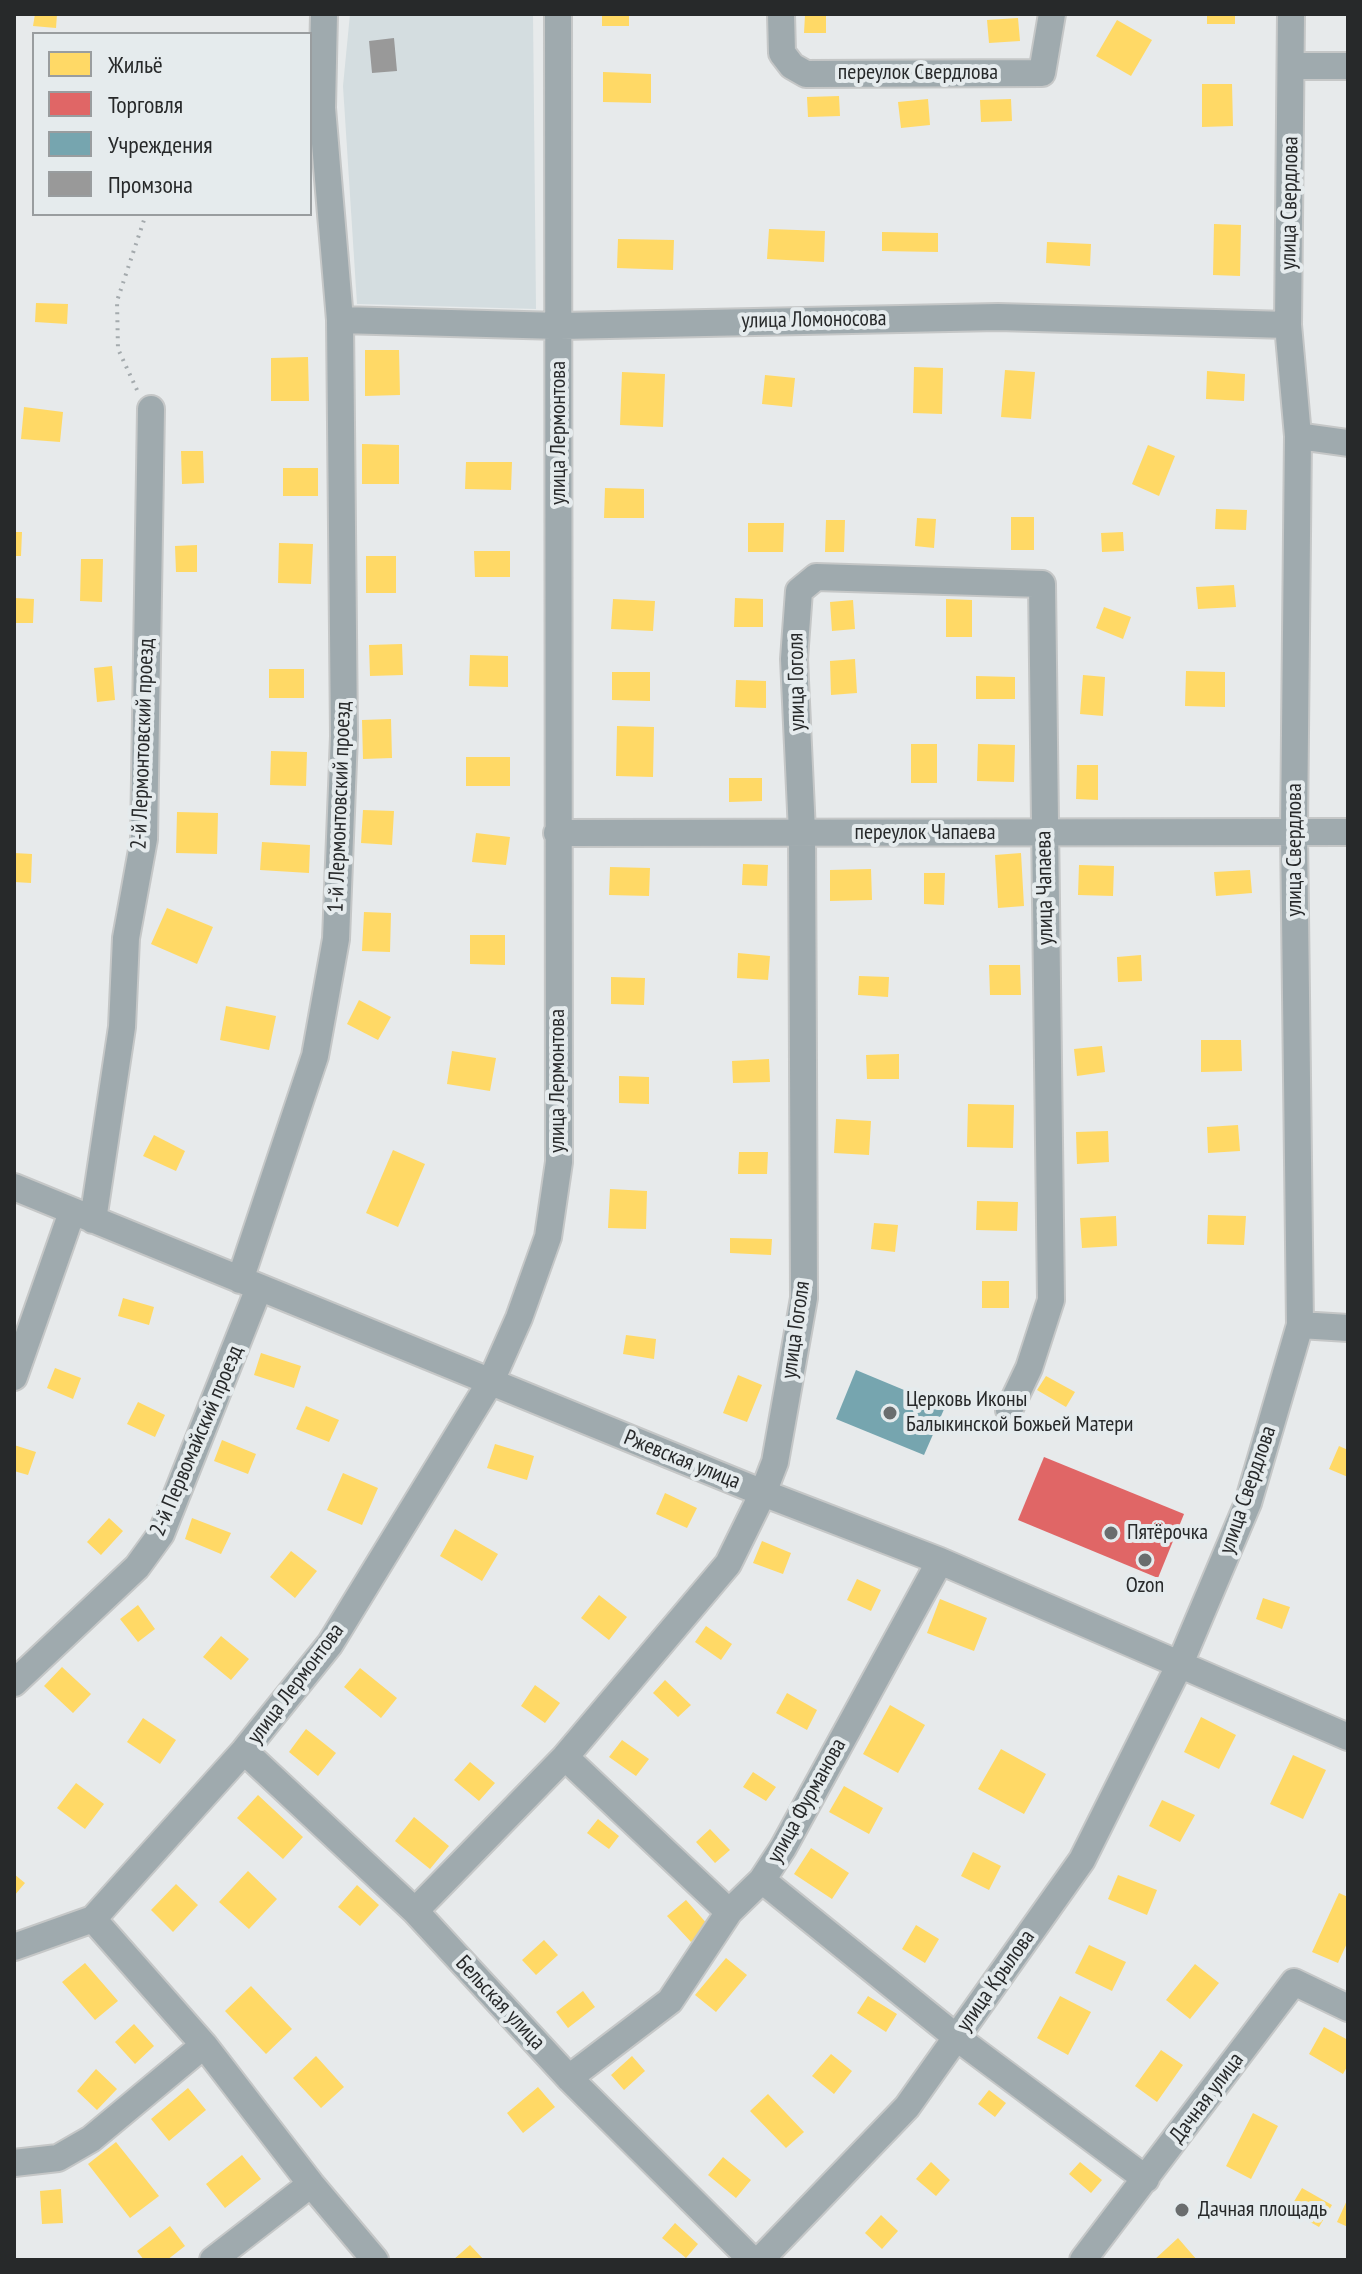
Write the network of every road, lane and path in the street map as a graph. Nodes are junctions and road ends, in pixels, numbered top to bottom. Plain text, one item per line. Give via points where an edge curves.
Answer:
1 (324, 14) edge
2 (558, 14) edge
3 (781, 14) edge
4 (1052, 14) edge
5 (1291, 14) edge
6 (1292, 66) junction
7 (1348, 66) edge
8 (145, 216) edge
9 (340, 320) junction
10 (1288, 325) junction
11 (560, 326) junction
12 (151, 409) joint
13 (1298, 436) junction
14 (1348, 443) edge
15 (816, 577) joint
16 (1294, 831) junction
17 (802, 832) junction
18 (1348, 832) edge
19 (557, 833) junction
20 (1044, 833) junction
21 (14, 1187) edge
22 (82, 1216) junction
23 (250, 1284) junction
24 (1300, 1325) junction
25 (1348, 1328) edge
26 (14, 1377) edge
27 (491, 1381) junction
28 (1009, 1410) dead end
29 (763, 1493) junction
30 (940, 1561) junction
31 (1179, 1666) junction
32 (14, 1683) edge
33 (1348, 1737) edge
34 (244, 1751) junction
35 (565, 1757) junction
36 (762, 1880) junction
37 (415, 1911) junction
38 (729, 1912) junction
39 (93, 1919) junction
40 (14, 1947) edge
41 (1348, 2008) edge
42 (956, 2037) junction
43 (204, 2045) junction
44 (569, 2078) junction
45 (14, 2163) edge
46 (1146, 2179) junction
47 (311, 2184) junction
48 (213, 2260) edge
49 (375, 2260) edge
50 (752, 2260) edge
51 (760, 2260) edge
52 (1083, 2260) edge

1 - 9 street, 1-й Лермонтовский проезд via 322,108
2 - 11 street, улица Лермонтова
3 - 4 street, переулок Свердлова via 782,53 806,74 1042,73
5 - 6 street, улица Свердлова
6 - 7 street
6 - 10 street, улица Свердлова
8 - 12 path via 117,301 118,349 132,384
9 - 11 street, улица Ломоносова
9 - 23 street, 1-й Лермонтовский проезд via 344,736 336,939 315,1056
10 - 11 street, улица Ломоносова via 998,317
10 - 13 street, улица Свердлова
11 - 19 street, улица Лермонтова
12 - 22 street, 2-й Лермонтовский проезд via 144,839 126,938 122,1027
13 - 14 street
13 - 16 street, улица Свердлова
15 - 17 street, улица Гоголя via 799,591 794,659
15 - 20 street, улица Чапаева via 1042,584
16 - 18 street, переулок Чапаева
16 - 20 street, переулок Чапаева
16 - 24 street, улица Свердлова
17 - 19 street, переулок Чапаева
17 - 20 street, переулок Чапаева
17 - 29 street, улица Гоголя via 804,1298 775,1462
19 - 27 street, улица Лермонтова via 559,1162 548,1237
20 - 28 street, улица Чапаева via 1051,1300
21 - 22 street, Ржевская улица
22 - 23 street, Ржевская улица
22 - 26 street, 2-й Лермонтовский проезд
23 - 27 street, Ржевская улица
23 - 32 street, 2-й Первомайский проезд via 161,1534 137,1567
24 - 25 street
24 - 31 street, улица Свердлова via 1248,1503
27 - 29 street, Ржевская улица
27 - 34 street, улица Лермонтова via 330,1644
29 - 30 street, Ржевская улица
29 - 35 street, улица Гоголя via 728,1564
30 - 31 street, Ржевская улица
30 - 36 street, улица Фурманова
31 - 33 street, Ржевская улица
31 - 42 street, улица Крылова via 1082,1860
34 - 37 street, Бельская улица
34 - 39 street, улица Лермонтова
35 - 37 street, улица Гоголя
35 - 38 street
36 - 38 street, улица Фурманова
36 - 42 street
37 - 44 street, Бельская улица
38 - 44 street, улица Фурманова via 670,2001
39 - 40 street, улица Лермонтова
39 - 43 street
41 - 46 street, Дачная улица via 1294,1982
42 - 46 street
42 - 51 street, улица Крылова via 907,2107
43 - 45 street via 91,2139 58,2158
43 - 47 street
44 - 50 street, Бельская улица
46 - 52 street, Дачная улица
47 - 48 street
47 - 49 street

